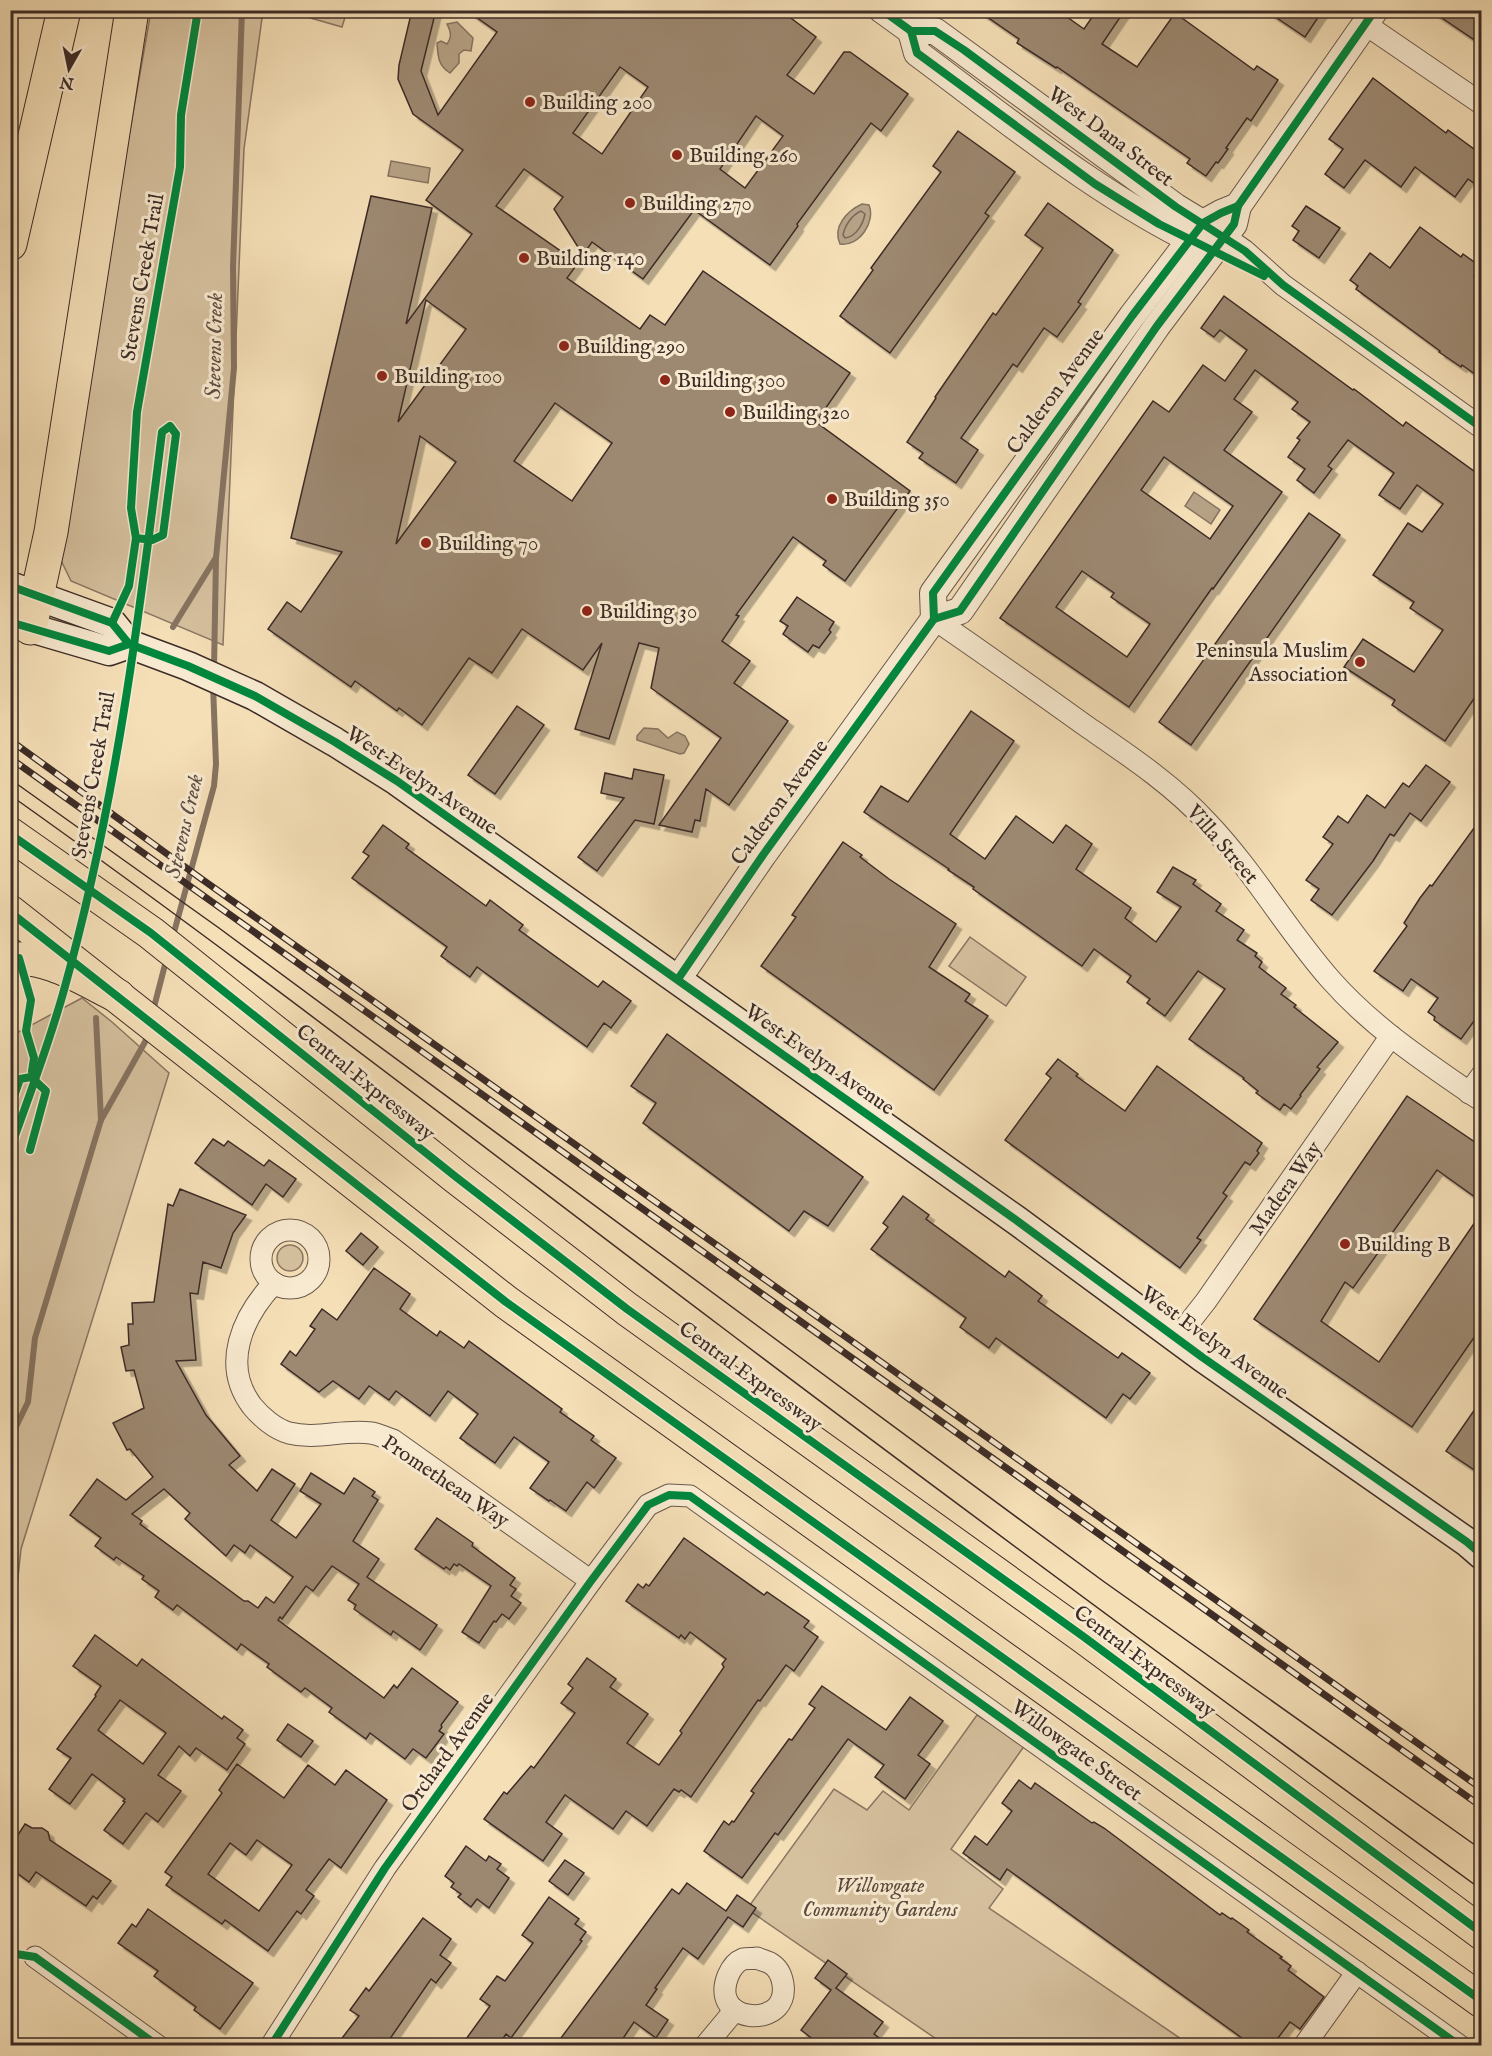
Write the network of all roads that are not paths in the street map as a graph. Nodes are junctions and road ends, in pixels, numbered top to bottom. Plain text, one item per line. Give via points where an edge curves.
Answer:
1 (64, 10) edge
2 (132, 10) edge
3 (882, 10) edge
4 (1370, 17) edge
5 (1482, 104) edge
6 (1208, 238) junction
7 (10, 244) edge
8 (1482, 428) edge
9 (24, 591) edge
10 (934, 619) junction
11 (20, 625) edge
12 (129, 644) junction
13 (10, 834) edge
14 (10, 912) edge
15 (10, 960) edge
16 (678, 979) junction
17 (118, 996) junction
18 (1391, 1036) junction
19 (1482, 1075) edge
20 (1475, 1097) edge
21 (274, 1283) dead end
22 (1177, 1338) junction
23 (669, 1495) joint
24 (1477, 1549) edge
25 (591, 1581) junction
26 (1482, 1933) edge
27 (35, 1957) dead end
28 (1357, 1972) junction
29 (1482, 2001) edge
30 (735, 2010) dead end
31 (158, 2046) edge
32 (271, 2046) edge
33 (705, 2046) edge
34 (1304, 2046) edge
35 (1460, 2046) edge

1 - 7 highway
2 - 9 highway via 51,532
3 - 6 street, West Dana Street via 911,31 916,53 1095,184 1156,223
4 - 5 street
4 - 6 street, Calderon Avenue via 1238,206 1221,213
6 - 8 street, West Dana Street via 1283,285
6 - 10 street, Calderon Avenue via 1132,316 933,593
9 - 11 highway
9 - 12 main road via 112,623
10 - 16 street, Calderon Avenue
10 - 18 street, Villa Street via 1126,754 1207,821 1331,980
11 - 12 main road via 109,651
12 - 16 main road, West Evelyn Avenue via 255,696 335,742 404,786
13 - 26 highway, Central Expressway via 151,933 637,1316 1084,1637
14 - 17 highway
15 - 17 highway via 45,961
16 - 22 main road, West Evelyn Avenue
17 - 29 highway via 506,1302
18 - 20 street, Villa Street
18 - 22 street, Madera Way
19 - 20 street
21 - 25 street, Promethean Way via 258,1300 237,1346 236,1371 245,1396 261,1417 287,1433 314,1437 372,1433 393,1440
22 - 24 main road, West Evelyn Avenue
23 - 25 street, Orchard Avenue via 648,1505
23 - 28 street, Willowgate Street via 690,1496
25 - 32 street, Orchard Avenue via 385,1868
27 - 31 street
28 - 34 street
28 - 35 street, Willowgate Street
30 - 33 street

